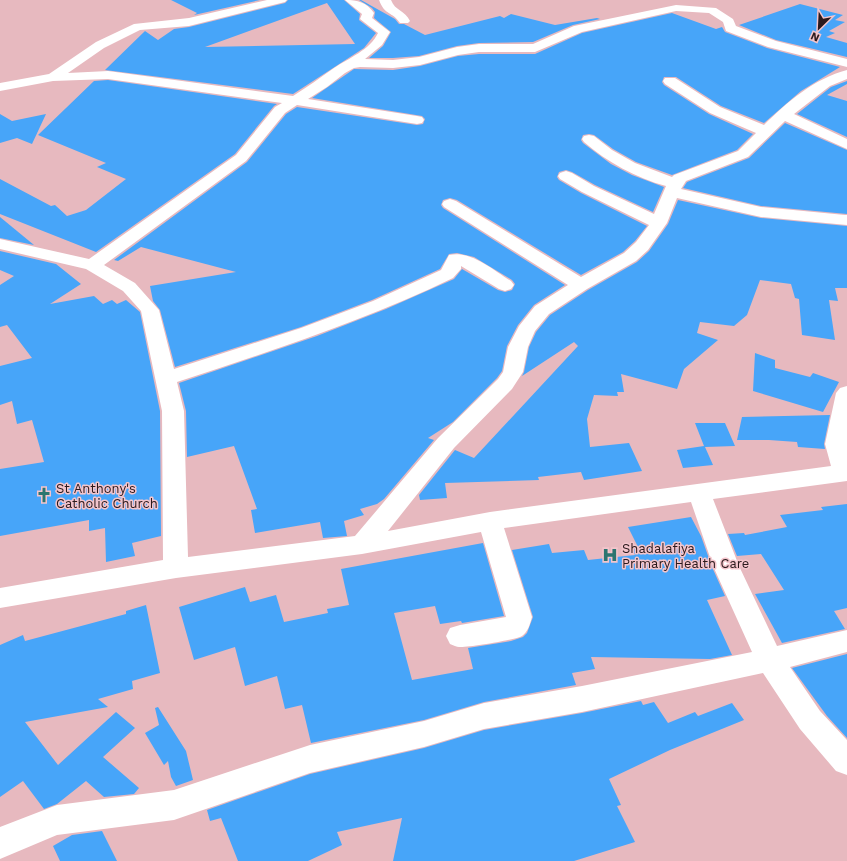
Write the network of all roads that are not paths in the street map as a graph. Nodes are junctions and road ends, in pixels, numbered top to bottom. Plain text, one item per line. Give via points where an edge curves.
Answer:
1 (281, 0) edge
2 (351, 0) edge
3 (385, 0) edge
4 (404, 21) dead end
5 (847, 63) edge
6 (350, 66) junction
7 (847, 74) edge
8 (53, 77) junction
9 (670, 81) dead end
10 (0, 87) edge
11 (296, 101) junction
12 (785, 115) junction
13 (417, 120) dead end
14 (765, 131) junction
15 (589, 139) dead end
16 (847, 145) edge
17 (566, 176) dead end
18 (673, 187) junction
19 (450, 204) dead end
20 (845, 220) dead end
21 (660, 223) junction
22 (0, 244) edge
23 (92, 265) junction
24 (505, 285) dead end
25 (581, 285) junction
26 (165, 379) junction
27 (847, 393) edge
28 (846, 473) edge
29 (699, 494) junction
30 (490, 521) junction
31 (362, 545) junction
32 (176, 568) junction
33 (0, 598) edge
34 (460, 636) dead end
35 (847, 641) edge
36 (770, 660) junction
37 (847, 761) edge
38 (0, 843) edge

1 - 8 street via 189,22 138,27 100,45
2 - 6 street via 368,13 368,22 384,32 377,45
3 - 4 street via 388,8 402,16
5 - 6 street via 772,44 730,28 729,21 712,10 676,8 578,29 535,48 479,48 420,61 393,64 360,62
6 - 11 street via 340,70
7 - 12 street via 825,83
8 - 10 street
8 - 11 street via 108,75
9 - 14 street via 715,110
11 - 13 street
11 - 23 street via 280,110 241,158
12 - 14 street
12 - 16 street
14 - 18 street via 743,154 688,174
15 - 18 street via 607,154
17 - 21 street
18 - 20 street via 761,212
18 - 21 street
19 - 25 street
21 - 25 street via 648,240 630,257
22 - 23 street
23 - 26 street via 129,287 150,310
24 - 26 street via 462,259 455,259 452,269 447,274 386,302
25 - 31 street via 542,310 526,330 518,347 513,372 505,384 446,443
26 - 32 street via 173,411
27 - 28 street via 836,444
28 - 29 street
29 - 30 street
29 - 36 street via 726,566
30 - 31 street
30 - 34 street via 519,617 517,624 512,628
31 - 32 street
32 - 33 street
35 - 36 street
36 - 37 street via 810,720
36 - 38 street via 484,716 424,734 310,759 174,805 57,820

